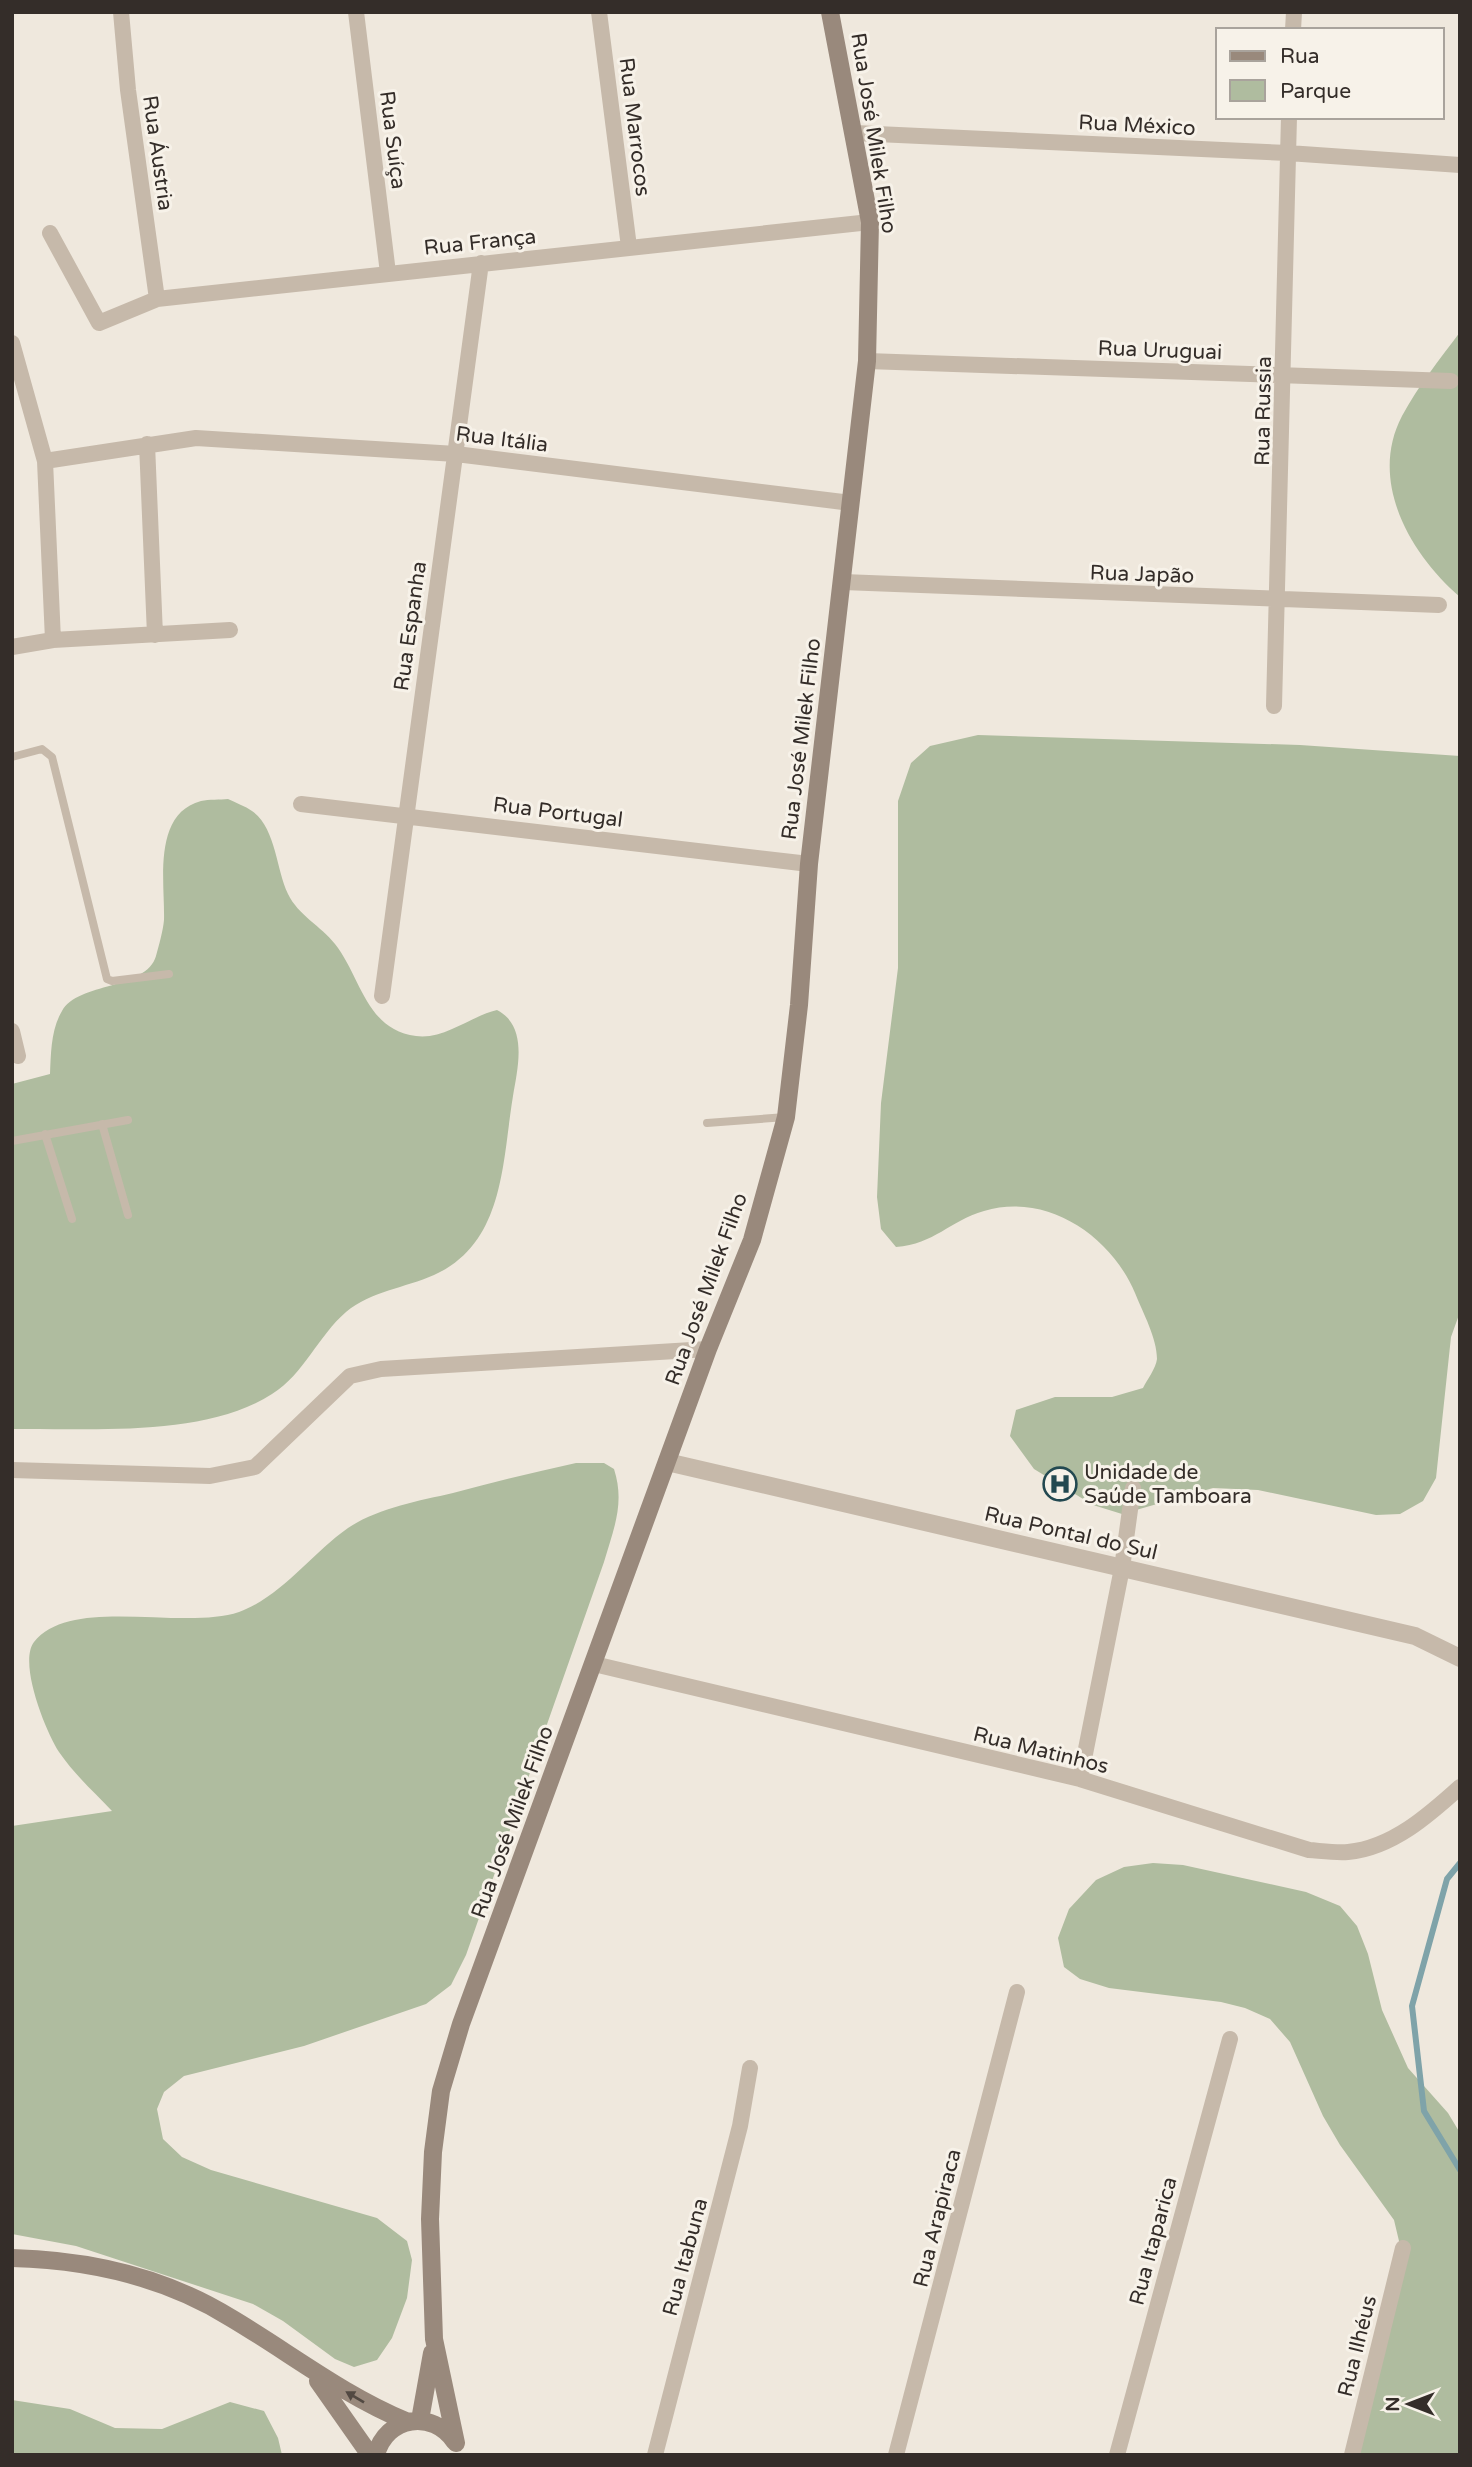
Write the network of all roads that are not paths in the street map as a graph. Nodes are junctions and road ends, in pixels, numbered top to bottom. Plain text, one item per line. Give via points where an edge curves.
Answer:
1 (121, 12) edge
2 (356, 12) edge
3 (599, 12) edge
4 (830, 12) edge
5 (1289, 119) edge
6 (855, 133) junction
7 (1288, 153) junction
8 (1460, 164) edge
9 (870, 222) junction
10 (50, 233) dead end
11 (629, 247) junction
12 (481, 263) junction
13 (388, 273) junction
14 (157, 299) junction
15 (12, 342) edge
16 (867, 361) junction
17 (1285, 376) junction
18 (1451, 381) dead end
19 (147, 444) junction
20 (456, 454) junction
21 (45, 461) junction
22 (851, 503) junction
23 (843, 582) junction
24 (1278, 601) junction
25 (1439, 605) dead end
26 (230, 630) dead end
27 (155, 635) junction
28 (53, 640) junction
29 (12, 647) edge
30 (1274, 706) dead end
31 (12, 757) edge
32 (301, 804) dead end
33 (405, 814) junction
34 (809, 864) junction
35 (169, 974) dead end
36 (382, 996) dead end
37 (12, 1031) edge
38 (18, 1056) dead end
39 (786, 1117) junction
40 (128, 1120) dead end
41 (707, 1123) dead end
42 (102, 1125) junction
43 (45, 1134) junction
44 (12, 1140) edge
45 (128, 1215) dead end
46 (72, 1219) dead end
47 (708, 1349) junction
48 (667, 1462) junction
49 (12, 1470) edge
50 (1133, 1488) dead end
51 (1122, 1568) junction
52 (1460, 1658) edge
53 (594, 1664) junction
54 (1080, 1779) junction
55 (1460, 1787) edge
56 (1017, 1992) dead end
57 (1230, 2039) dead end
58 (750, 2068) dead end
59 (1403, 2248) dead end
60 (12, 2258) edge
61 (434, 2339) junction
62 (307, 2368) junction
63 (413, 2421) junction
64 (458, 2449) edge
65 (370, 2455) edge
66 (376, 2455) edge
67 (655, 2455) edge
68 (896, 2455) edge
69 (1117, 2455) edge
70 (1352, 2455) edge

1 - 14 street, Rua Áustria
2 - 13 street, Rua Suíça
3 - 11 street, Rua Marrocos
4 - 6 main road, Rua José Milek Filho
5 - 7 street, Rua Russia
6 - 7 street, Rua México
6 - 9 main road, Rua José Milek Filho
7 - 8 street, Rua México
7 - 17 street, Rua Russia
9 - 11 street, Rua França
9 - 16 main road, Rua José Milek Filho
10 - 14 street, Rua França via 99,323
11 - 12 street, Rua França
12 - 13 street, Rua França
12 - 20 street, Rua Espanha
13 - 14 street, Rua França
15 - 21 street
16 - 17 street, Rua Uruguai
16 - 22 main road, Rua José Milek Filho
17 - 18 street, Rua Uruguai
17 - 24 street, Rua Russia
19 - 20 street, Rua Itália via 196,438
19 - 21 street, Rua Itália
19 - 27 street
20 - 22 street, Rua Itália
20 - 33 street, Rua Espanha
21 - 28 street
22 - 23 main road, Rua José Milek Filho
23 - 24 street, Rua Japão
23 - 34 main road, Rua José Milek Filho
24 - 25 street, Rua Japão
24 - 30 street, Rua Russia
26 - 27 street
27 - 28 street
28 - 29 street
31 - 35 lane via 43,749 52,757 107,979
32 - 33 street, Rua Portugal
33 - 34 street, Rua Portugal
33 - 36 street, Rua Espanha
34 - 39 main road, Rua José Milek Filho
37 - 38 street
39 - 41 lane
39 - 47 main road, Rua José Milek Filho via 752,1240
40 - 42 lane
42 - 43 lane
42 - 45 lane
43 - 44 lane
43 - 46 lane
47 - 48 main road, Rua José Milek Filho
47 - 49 street via 360,1374 326,1397 256,1467 210,1476
48 - 51 street, Rua Pontal do Sul
48 - 53 main road, Rua José Milek Filho
50 - 51 street
51 - 52 street, Rua Pontal do Sul via 1415,1636
51 - 54 street
53 - 54 street, Rua Matinhos
53 - 61 main road, Rua José Milek Filho via 461,2024 441,2091 430,2219
54 - 55 street, Rua Matinhos via 1309,1850 1348,1852 1385,1842 1429,1815
56 - 68 street, Rua Arapiraca
57 - 69 street, Rua Itaparica
58 - 67 street, Rua Itabuna via 740,2126
59 - 70 street, Rua Ilhéus
60 - 62 main road via 56,2259 111,2269 177,2290 230,2317
61 - 63 main road, Rua José Milek Filho
61 - 64 main road, Rua José Milek Filho
63 -> 62 main road via 373,2408
62 - 65 main road
63 - 64 main road via 441,2427
63 - 66 main road via 387,2432

